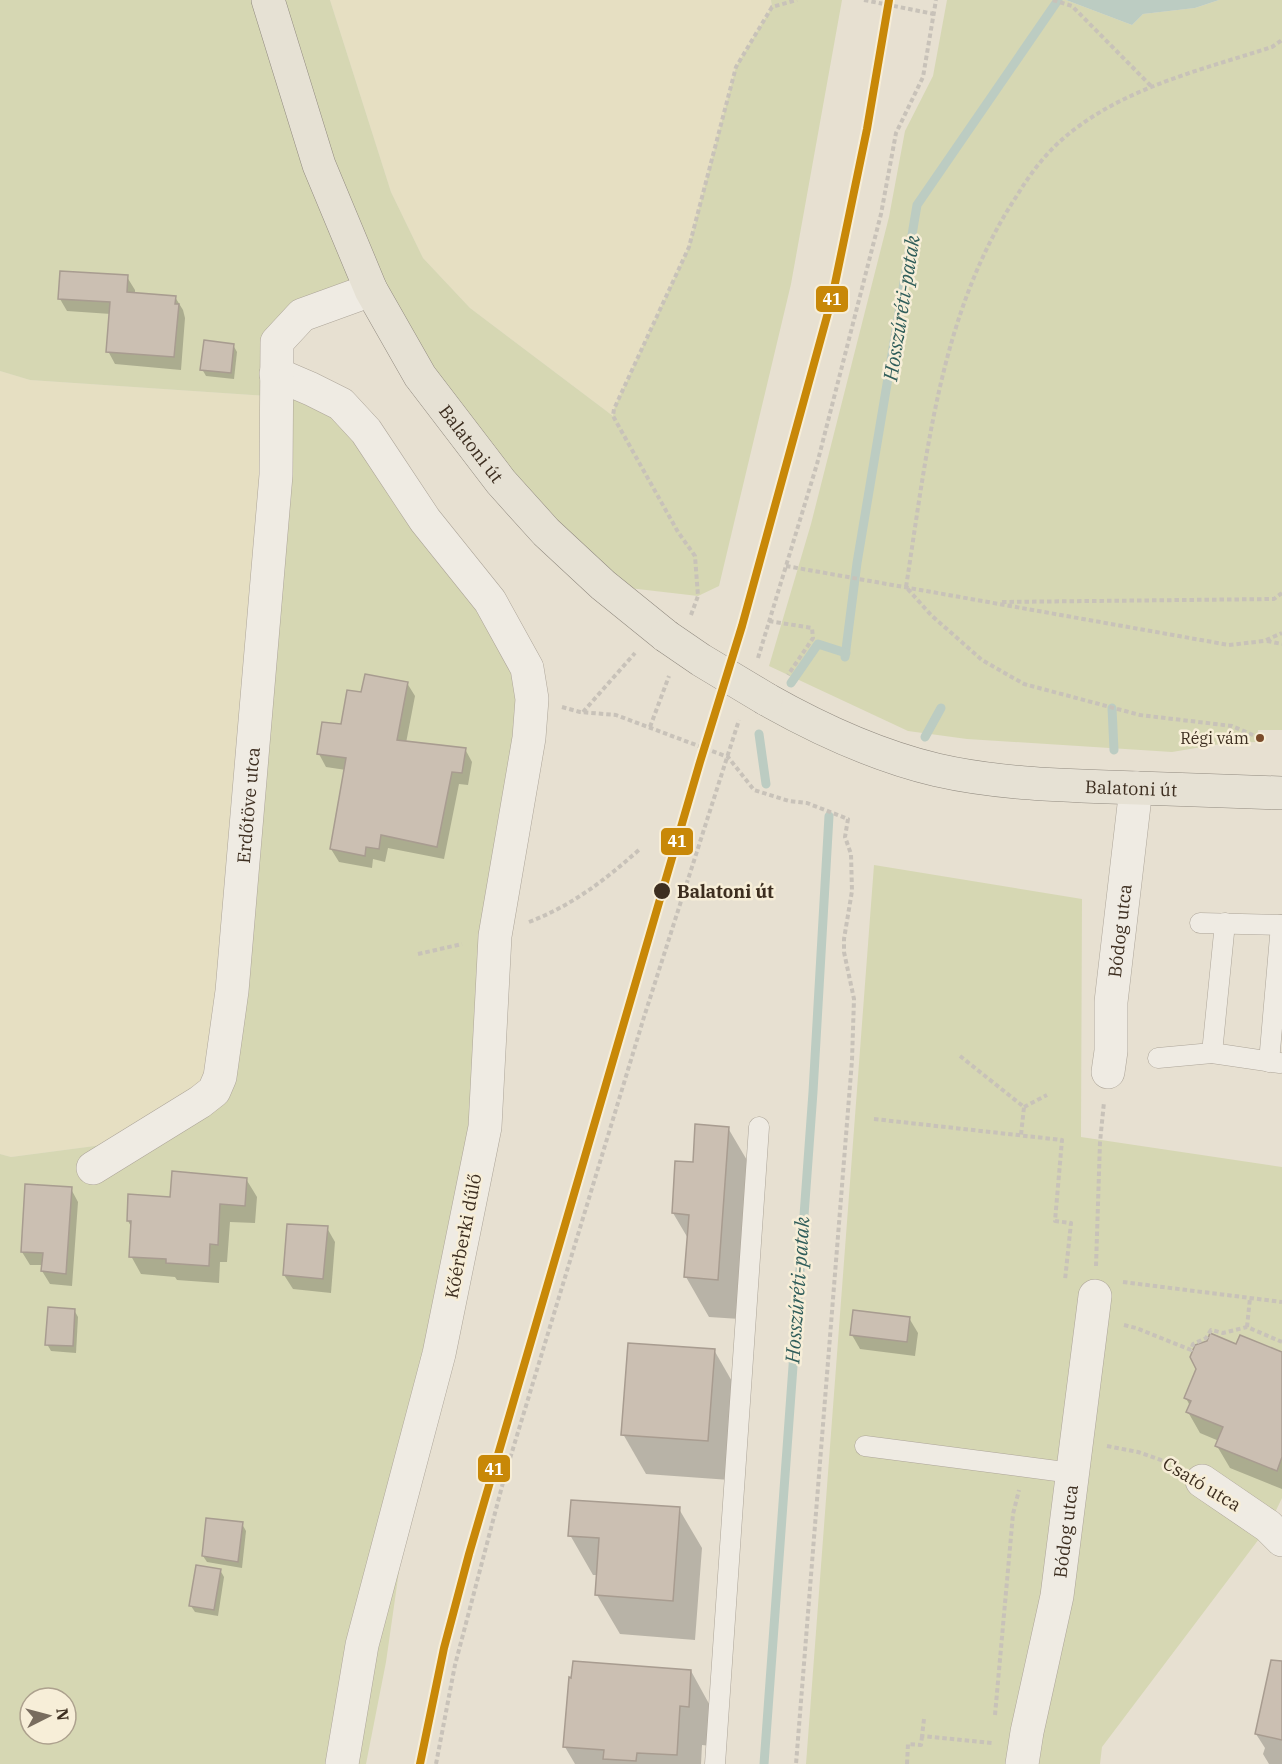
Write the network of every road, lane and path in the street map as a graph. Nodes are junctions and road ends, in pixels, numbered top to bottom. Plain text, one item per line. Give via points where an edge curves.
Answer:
1 (268, 0) edge
2 (771, 0) edge
3 (797, 0) edge
4 (864, 0) edge
5 (936, 0) edge
6 (1053, 0) edge
7 (772, 7) junction
8 (934, 14) junction
9 (1282, 40) edge
10 (1152, 87) junction
11 (371, 290) junction
12 (276, 374) junction
13 (906, 587) junction
14 (1282, 593) edge
15 (993, 603) junction
16 (769, 621) dead end
17 (678, 627) junction
18 (1282, 633) edge
19 (1266, 640) junction
20 (1282, 645) edge
21 (636, 652) dead end
22 (670, 672) dead end
23 (789, 673) dead end
24 (532, 699) junction
25 (583, 712) junction
26 (650, 727) junction
27 (1260, 738) dead end
28 (728, 757) junction
29 (1136, 788) junction
30 (1282, 793) edge
31 (640, 849) dead end
32 (552, 913) dead end
33 (1200, 922) dead end
34 (1225, 923) junction
35 (1281, 925) edge
36 (1212, 1053) junction
37 (960, 1056) dead end
38 (1158, 1058) dead end
39 (1275, 1063) edge
40 (1108, 1072) joint
41 (1047, 1095) dead end
42 (1024, 1107) junction
43 (874, 1119) dead end
44 (759, 1127) dead end
45 (1021, 1135) junction
46 (93, 1168) dead end
47 (1065, 1275) junction
48 (1064, 1284) dead end
49 (1094, 1298) junction
50 (1250, 1298) junction
51 (1282, 1302) edge
52 (1247, 1327) junction
53 (1282, 1342) edge
54 (865, 1446) dead end
55 (1075, 1457) junction
56 (1025, 1466) junction
57 (1202, 1481) joint
58 (1282, 1540) edge
59 (924, 1719) dead end
60 (994, 1721) dead end
61 (993, 1732) dead end
62 (922, 1736) junction
63 (342, 1764) edge
64 (436, 1764) edge
65 (715, 1764) edge
66 (796, 1764) edge
67 (907, 1764) edge
68 (1022, 1764) edge

1 - 11 main road, Balatoni út via 319,165
2 - 7 path
3 - 7 path
4 - 8 path
5 - 8 path
6 - 10 path via 1072,6
7 - 17 path via 736,67 689,247 614,410 619,427 695,556 698,596
8 - 13 path via 922,77 896,133 881,214 818,464 786,566
9 - 10 path
10 - 13 path via 1117,102 1050,149 1027,179 990,242 960,311 934,411
11 - 12 street, Erdőtöve utca via 302,315 277,342
11 - 17 main road, Balatoni út via 420,376 501,482 546,532 603,585
12 - 24 street via 341,404 366,430 425,520 490,601 527,668
12 - 46 street, Erdőtöve utca via 275,486 232,991 220,1077 214,1091 200,1102
13 - 15 path
13 - 27 path via 982,660 1024,684 1140,715 1232,726
14 - 15 path via 1274,598
15 - 19 path via 1229,645
16 - 23 path via 812,628 813,638
17 - 29 main road, Balatoni út, bridge via 701,660 804,721 891,756 982,779
18 - 19 path
19 - 20 path
21 - 25 path
22 - 26 path
24 - 25 path
24 - 63 street, Kőérberki dűlő via 529,738 495,936 485,1127 439,1354 362,1645
25 - 26 path via 616,715
26 - 28 path
28 - 64 path via 644,1017 509,1464 455,1665
28 - 66 path via 754,790 807,803 848,819 845,837 851,854 852,891 844,946 854,999 852,1060
29 - 30 main road, Balatoni út
29 - 40 street, Bódog utca via 1111,1002
31 - 32 path via 602,883
33 - 34 lane
34 - 35 lane
34 - 36 lane
35 - 39 lane
36 - 38 lane
36 - 39 lane
37 - 42 path
40 - 49 path via 1100,1142
41 - 42 path
42 - 45 path
43 - 45 path
44 - 65 lane
45 - 47 path via 1062,1140 1055,1221 1071,1223
47 - 48 path
47 - 49 path
49 - 50 path
49 - 52 path via 1136,1328 1191,1350 1211,1330 1223,1333
49 - 55 street, Bódog utca
50 - 51 path
50 - 52 path
52 - 53 path
54 - 56 lane
55 - 56 lane
55 - 57 path, Csató utca via 1121,1448 1164,1459
55 - 68 street, Bódog utca via 1057,1596
56 - 60 path via 1013,1514
57 - 58 street, Csató utca
59 - 62 path
61 - 62 path via 992,1743
62 - 67 path via 921,1745 908,1744

